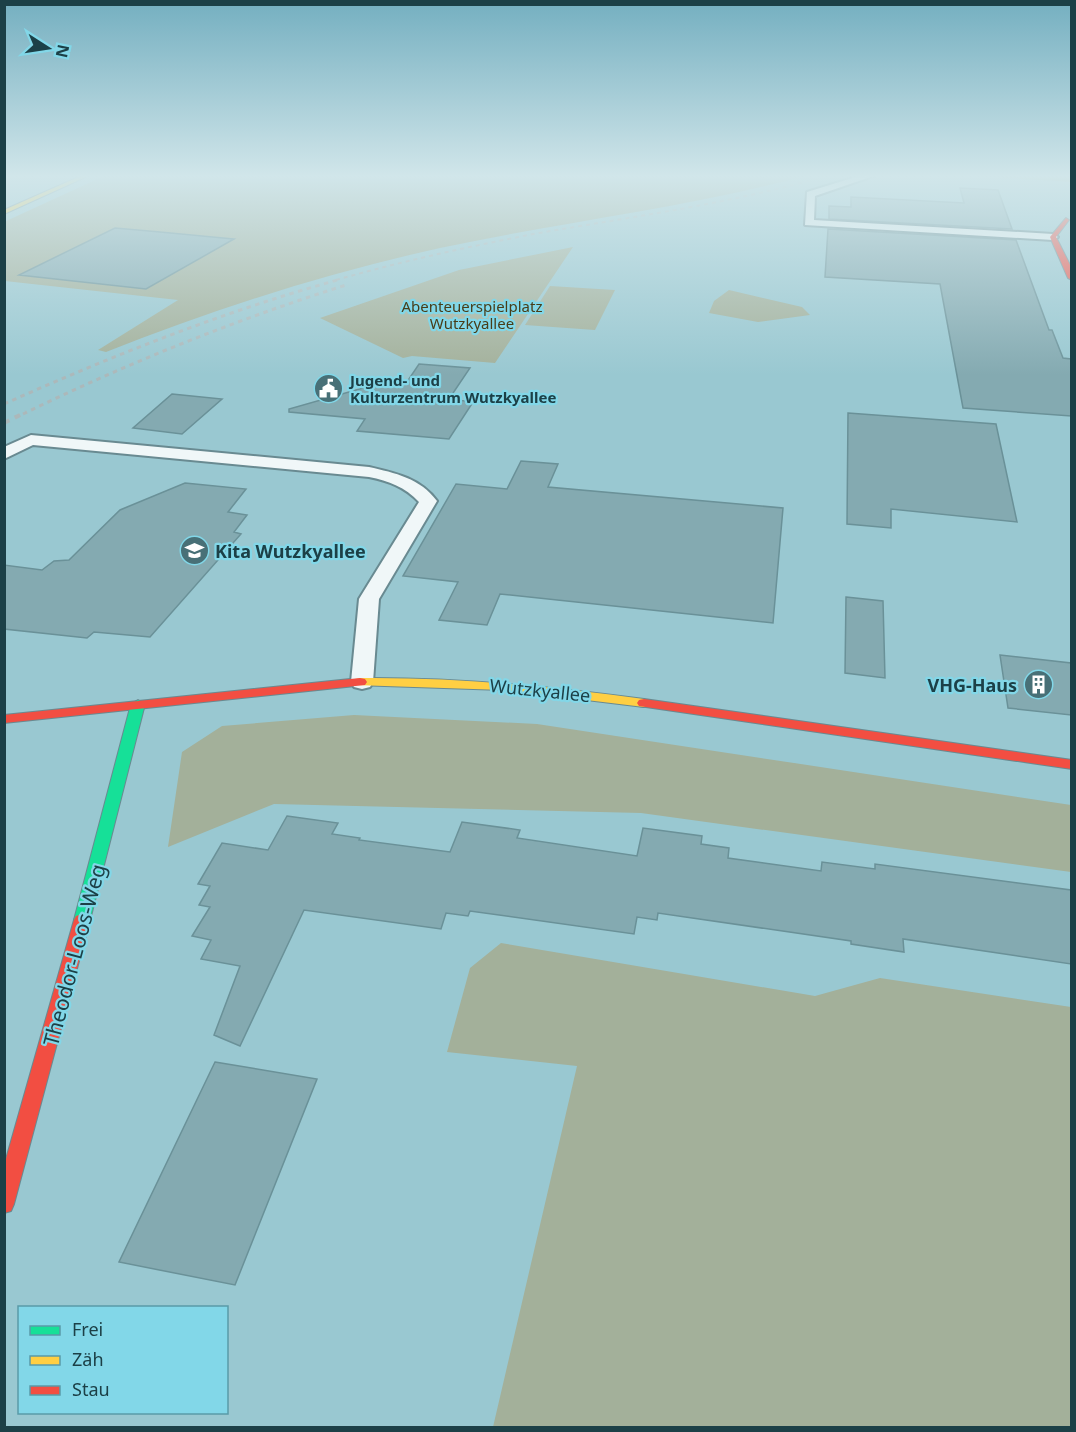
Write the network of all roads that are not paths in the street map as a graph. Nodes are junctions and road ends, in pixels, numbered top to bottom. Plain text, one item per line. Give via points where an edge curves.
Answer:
1 (1055, 242) edge
2 (1071, 278) edge
3 (4, 454) edge
4 (362, 682) junction
5 (138, 704) junction
6 (4, 719) edge
7 (1071, 765) edge
8 (4, 1204) edge

1 - 2 street
3 - 4 lane via 32,440 360,471 401,479 428,501 369,599
4 - 5 street, Wutzkyallee
4 - 7 street, Wutzkyallee via 470,683 550,690
5 - 6 street, Wutzkyallee
5 - 8 street, Theodor-Loos-Weg

